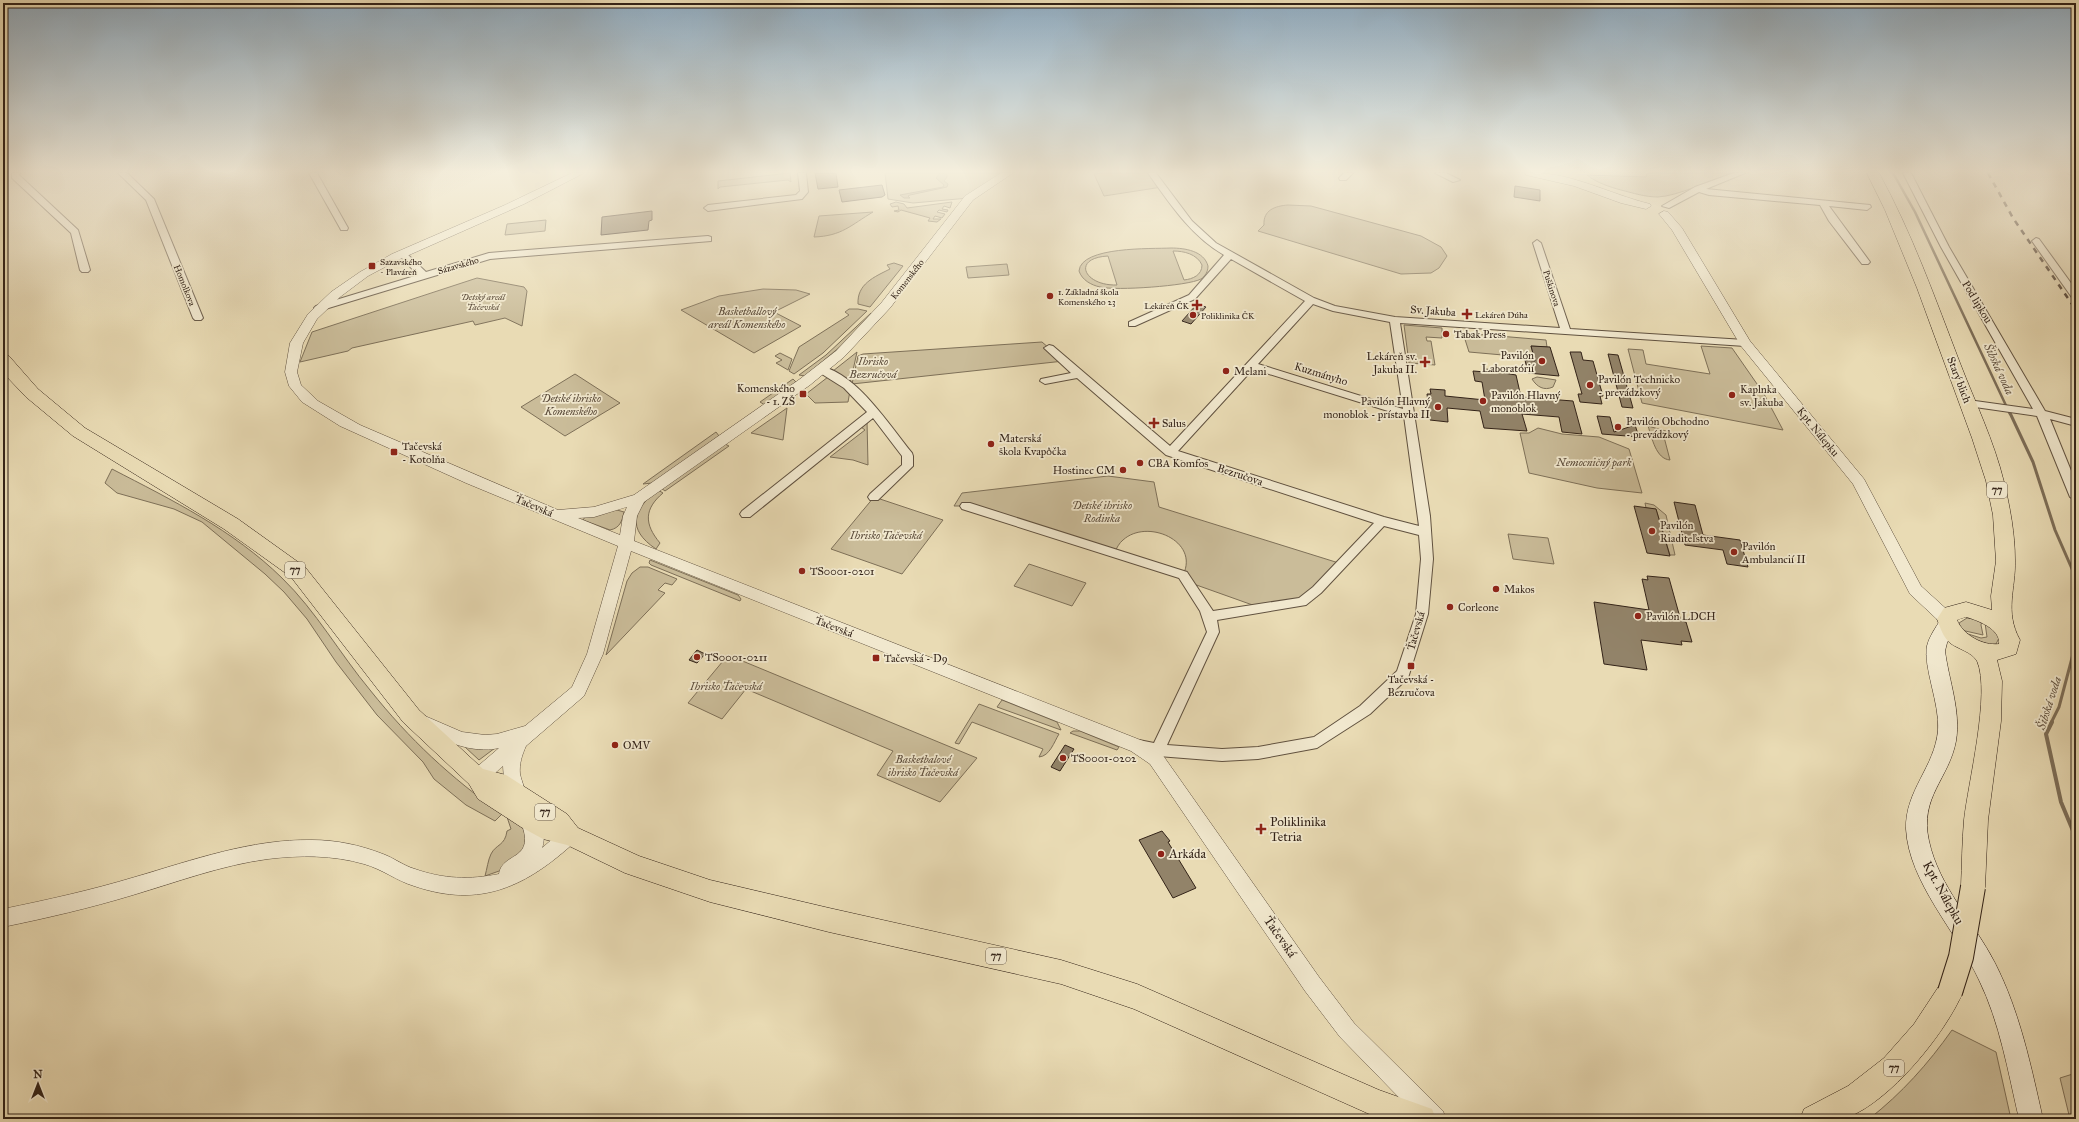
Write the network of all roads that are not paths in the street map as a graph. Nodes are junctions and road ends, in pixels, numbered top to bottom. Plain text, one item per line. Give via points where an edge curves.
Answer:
1 (69, 225) edge
2 (161, 225) edge
3 (343, 225) edge
4 (467, 225) edge
5 (948, 225) edge
6 (1192, 225) edge
7 (1675, 225) edge
8 (1837, 225) edge
9 (1898, 225) edge
10 (1933, 225) edge
11 (344, 228) dead end
12 (708, 239) dead end
13 (2036, 241) dead end
14 (1537, 244) dead end
15 (402, 254) junction
16 (1229, 255) junction
17 (1865, 262) dead end
18 (85, 270) dead end
19 (423, 275) junction
20 (2076, 297) edge
21 (1311, 300) junction
22 (319, 308) junction
23 (198, 318) dead end
24 (1395, 320) junction
25 (1132, 324) dead end
26 (1566, 332) junction
27 (1745, 343) junction
28 (1049, 348) dead end
29 (3, 359) edge
30 (1251, 365) junction
31 (821, 369) junction
32 (1080, 374) junction
33 (1045, 381) dead end
34 (1968, 403) junction
35 (873, 413) junction
36 (2041, 413) junction
37 (1408, 414) junction
38 (2076, 423) edge
39 (1170, 452) junction
40 (874, 497) dead end
41 (2076, 497) edge
42 (639, 500) junction
43 (966, 506) dead end
44 (746, 514) dead end
45 (557, 516) junction
46 (1382, 521) junction
47 (1425, 532) junction
48 (626, 544) junction
49 (2001, 596) junction
50 (1977, 612) junction
51 (1210, 616) junction
52 (1950, 618) junction
53 (2004, 628) junction
54 (1973, 647) junction
55 (2001, 652) junction
56 (1938, 662) junction
57 (1992, 681) junction
58 (411, 716) junction
59 (527, 735) junction
60 (1137, 746) junction
61 (1158, 750) junction
62 (477, 777) junction
63 (517, 794) junction
64 (529, 820) junction
65 (570, 835) junction
66 (486, 887) junction
67 (3, 918) edge
68 (1422, 1119) edge
69 (1435, 1119) edge
70 (1814, 1119) edge
71 (2031, 1119) edge

1 - 18 street via 75,232
2 - 23 street, Homolkova
3 - 11 street
4 - 15 street, Ťačevská
5 - 31 street, Komenského via 858,338
6 - 16 street, Sv. Jakuba via 1199,234
7 - 27 street, Kpt. Nálepku
8 - 17 street
9 - 34 main road, Starý blich / 77
10 - 36 street, Pod lipkou
12 - 19 street, Sázavského via 489,256
13 - 20 street
14 - 26 street, Puškinova
15 - 19 street, Sázavského
15 - 22 street, Ťačevská via 366,273
16 - 21 street, Sv. Jakuba
16 - 25 street via 1192,297
19 - 22 street, Sázavského
21 - 24 street, Sv. Jakuba via 1361,315
21 - 30 street
22 - 45 street, Ťačevská via 300,334 291,367 292,381 305,396 354,426 430,462
24 - 26 street, Sv. Jakuba
24 - 37 street, Ťačevská
26 - 27 street, Sv. Jakuba
27 - 52 street, Kpt. Nálepku via 1859,482 1915,590
28 - 32 street, Bezručova
29 - 58 main road, 77 via 32,393 79,432 231,524 298,572
30 - 37 street, Kuzmányho
30 - 39 street
31 - 35 street via 851,388
31 - 42 street, Komenského
32 - 33 street
32 - 39 street, Bezručova
34 - 36 street
34 - 49 main road, Starý blich / 77 via 1995,481 2002,515 2006,561
35 - 40 street via 908,456 907,466
35 - 44 street
36 - 38 street
36 - 41 street, Pod lipkou
37 - 47 street, Ťačevská
39 - 46 street, Bezručova
42 - 45 street via 594,512
42 - 48 street, Komenského via 630,516
43 - 51 street via 1183,574
45 - 48 street, Ťačevská
46 - 47 street, Bezručova
46 - 51 street via 1317,590 1302,602
47 - 61 street, Ťačevská via 1427,560 1422,614 1404,674 1365,710 1317,742 1258,754 1222,755
48 - 59 street, Komenského via 601,636 584,682 574,695
48 - 60 street, Ťačevská
49 - 50 main road
49 - 53 main road, Starý blich / 77
50 - 52 main road
50 - 53 main road
51 - 61 street via 1213,632
52 - 54 main road, 77 via 1956,637
52 - 56 main road, Kpt. Nálepku via 1946,631 1939,638 1936,649
53 - 55 main road, 77 via 2011,640 2010,646
54 - 55 main road
54 - 56 main road via 1958,643 1944,650
54 - 57 main road, 77 via 1987,660
55 - 57 main road, 77 via 2003,662
56 - 71 main road, Kpt. Nálepku via 1946,701 1946,741 1918,808 1918,842 1936,885 1987,972 2002,1004
57 - 70 main road, 77, bridge via 1990,721 1976,820 1973,887 1961,957 1950,992 1931,1023 1903,1059 1872,1087
58 - 59 street via 468,742 481,743
58 - 62 main road, 77
59 - 62 street, Komenského
59 - 63 street via 510,764 510,775
60 - 61 street, Ťačevská
60 - 69 street, Ťačevská via 1156,759 1167,772 1312,984 1347,1030
62 - 63 main road, 77 via 498,782
62 - 64 main road, 77 via 486,792
63 - 65 main road, 77 via 559,821
64 - 65 main road, 77 via 551,832
64 - 66 street via 536,833 535,844 529,856
65 - 66 street via 545,859 527,871
65 - 68 main road, 77 via 633,865 710,891 1060,972 1137,997 1376,1103
66 - 67 street via 443,886 414,878 371,858 342,851 312,848 254,851 113,892

